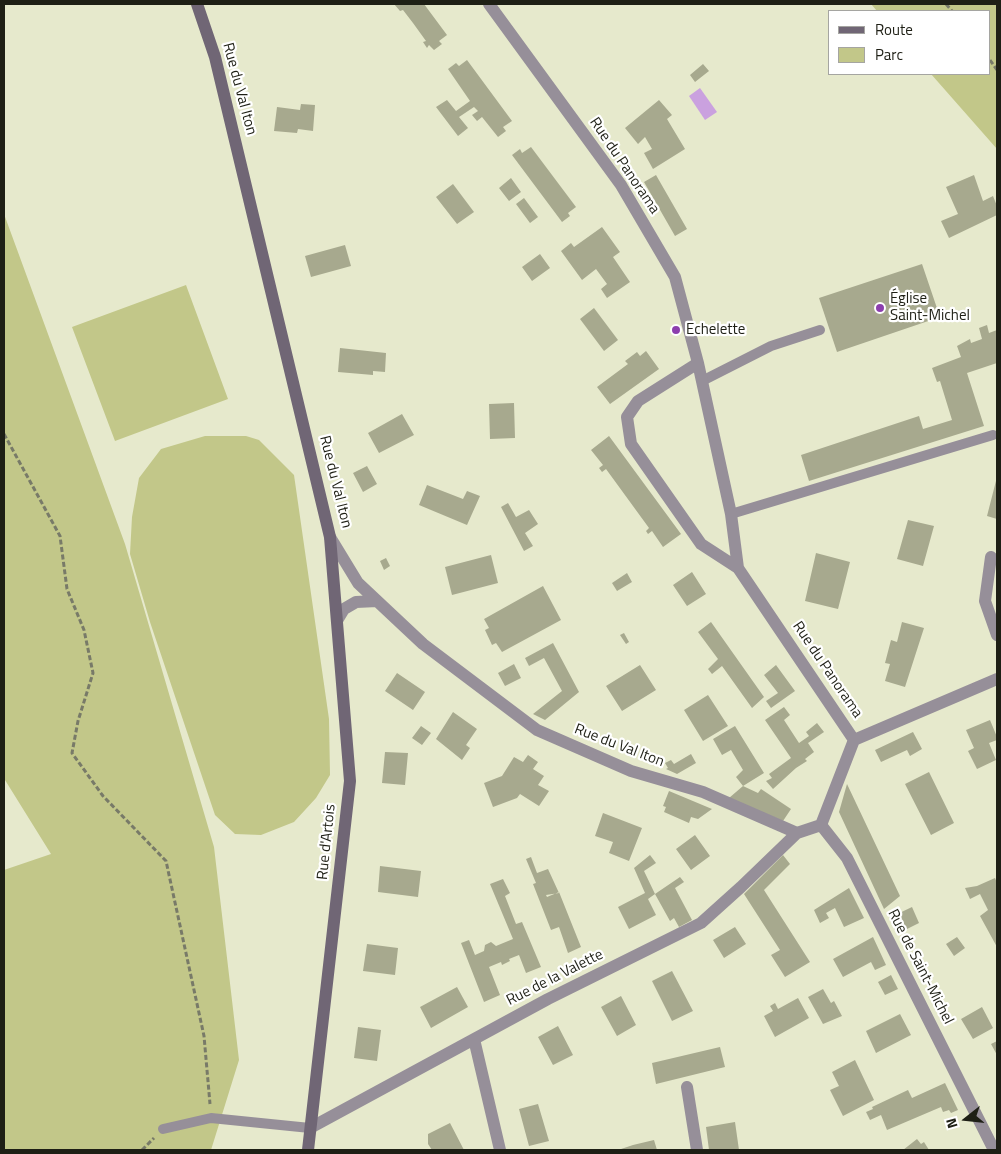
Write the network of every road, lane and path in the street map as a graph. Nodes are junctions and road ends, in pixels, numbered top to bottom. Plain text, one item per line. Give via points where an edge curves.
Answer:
1 (196, 4) edge
2 (489, 4) edge
3 (820, 330) dead end
4 (698, 362) junction
5 (702, 381) junction
6 (4, 434) edge
7 (992, 435) dead end
8 (731, 514) junction
9 (330, 536) junction
10 (991, 557) dead end
11 (738, 568) junction
12 (377, 601) junction
13 (338, 619) junction
14 (997, 635) edge
15 (997, 679) edge
16 (854, 740) junction
17 (821, 824) junction
18 (797, 833) junction
19 (474, 1039) junction
20 (687, 1086) dead end
21 (211, 1118) junction
22 (310, 1128) junction
23 (163, 1129) joint
24 (142, 1150) edge
25 (308, 1150) edge
26 (500, 1150) edge
27 (697, 1150) edge
28 (994, 1150) edge

1 - 9 street, Rue du Val Iton via 215,57
2 - 4 street, Rue du Panorama via 621,185 675,277
3 - 5 lane
4 - 5 street, Rue du Panorama
4 - 11 street, Rue du Panorama via 638,401 627,417 631,444 701,544
5 - 8 street, Rue du Panorama
6 - 21 path via 60,536 67,589 84,630 93,673 72,753 103,796 166,861 204,1036
7 - 8 lane
8 - 11 street, Rue du Panorama
9 - 12 street, Rue du Val Iton via 358,583
9 - 13 street, Rue d'Artois
10 - 14 street via 985,601
11 - 16 street, Rue du Panorama
12 - 13 street via 356,602 344,609
12 - 18 street, Rue du Val Iton via 444,662 537,730 631,771 703,792
13 - 22 street, Rue d'Artois via 350,781
15 - 16 street
16 - 17 street, Rue du Panorama
17 - 18 street
17 - 28 street, Rue de Saint-Michel via 847,858
18 - 19 street, Rue de la Valette via 701,923
19 - 22 street, Rue de la Valette
19 - 26 street
20 - 27 street
21 - 22 lane
21 - 23 lane
22 - 25 street, Rue d'Artois
23 - 24 path

